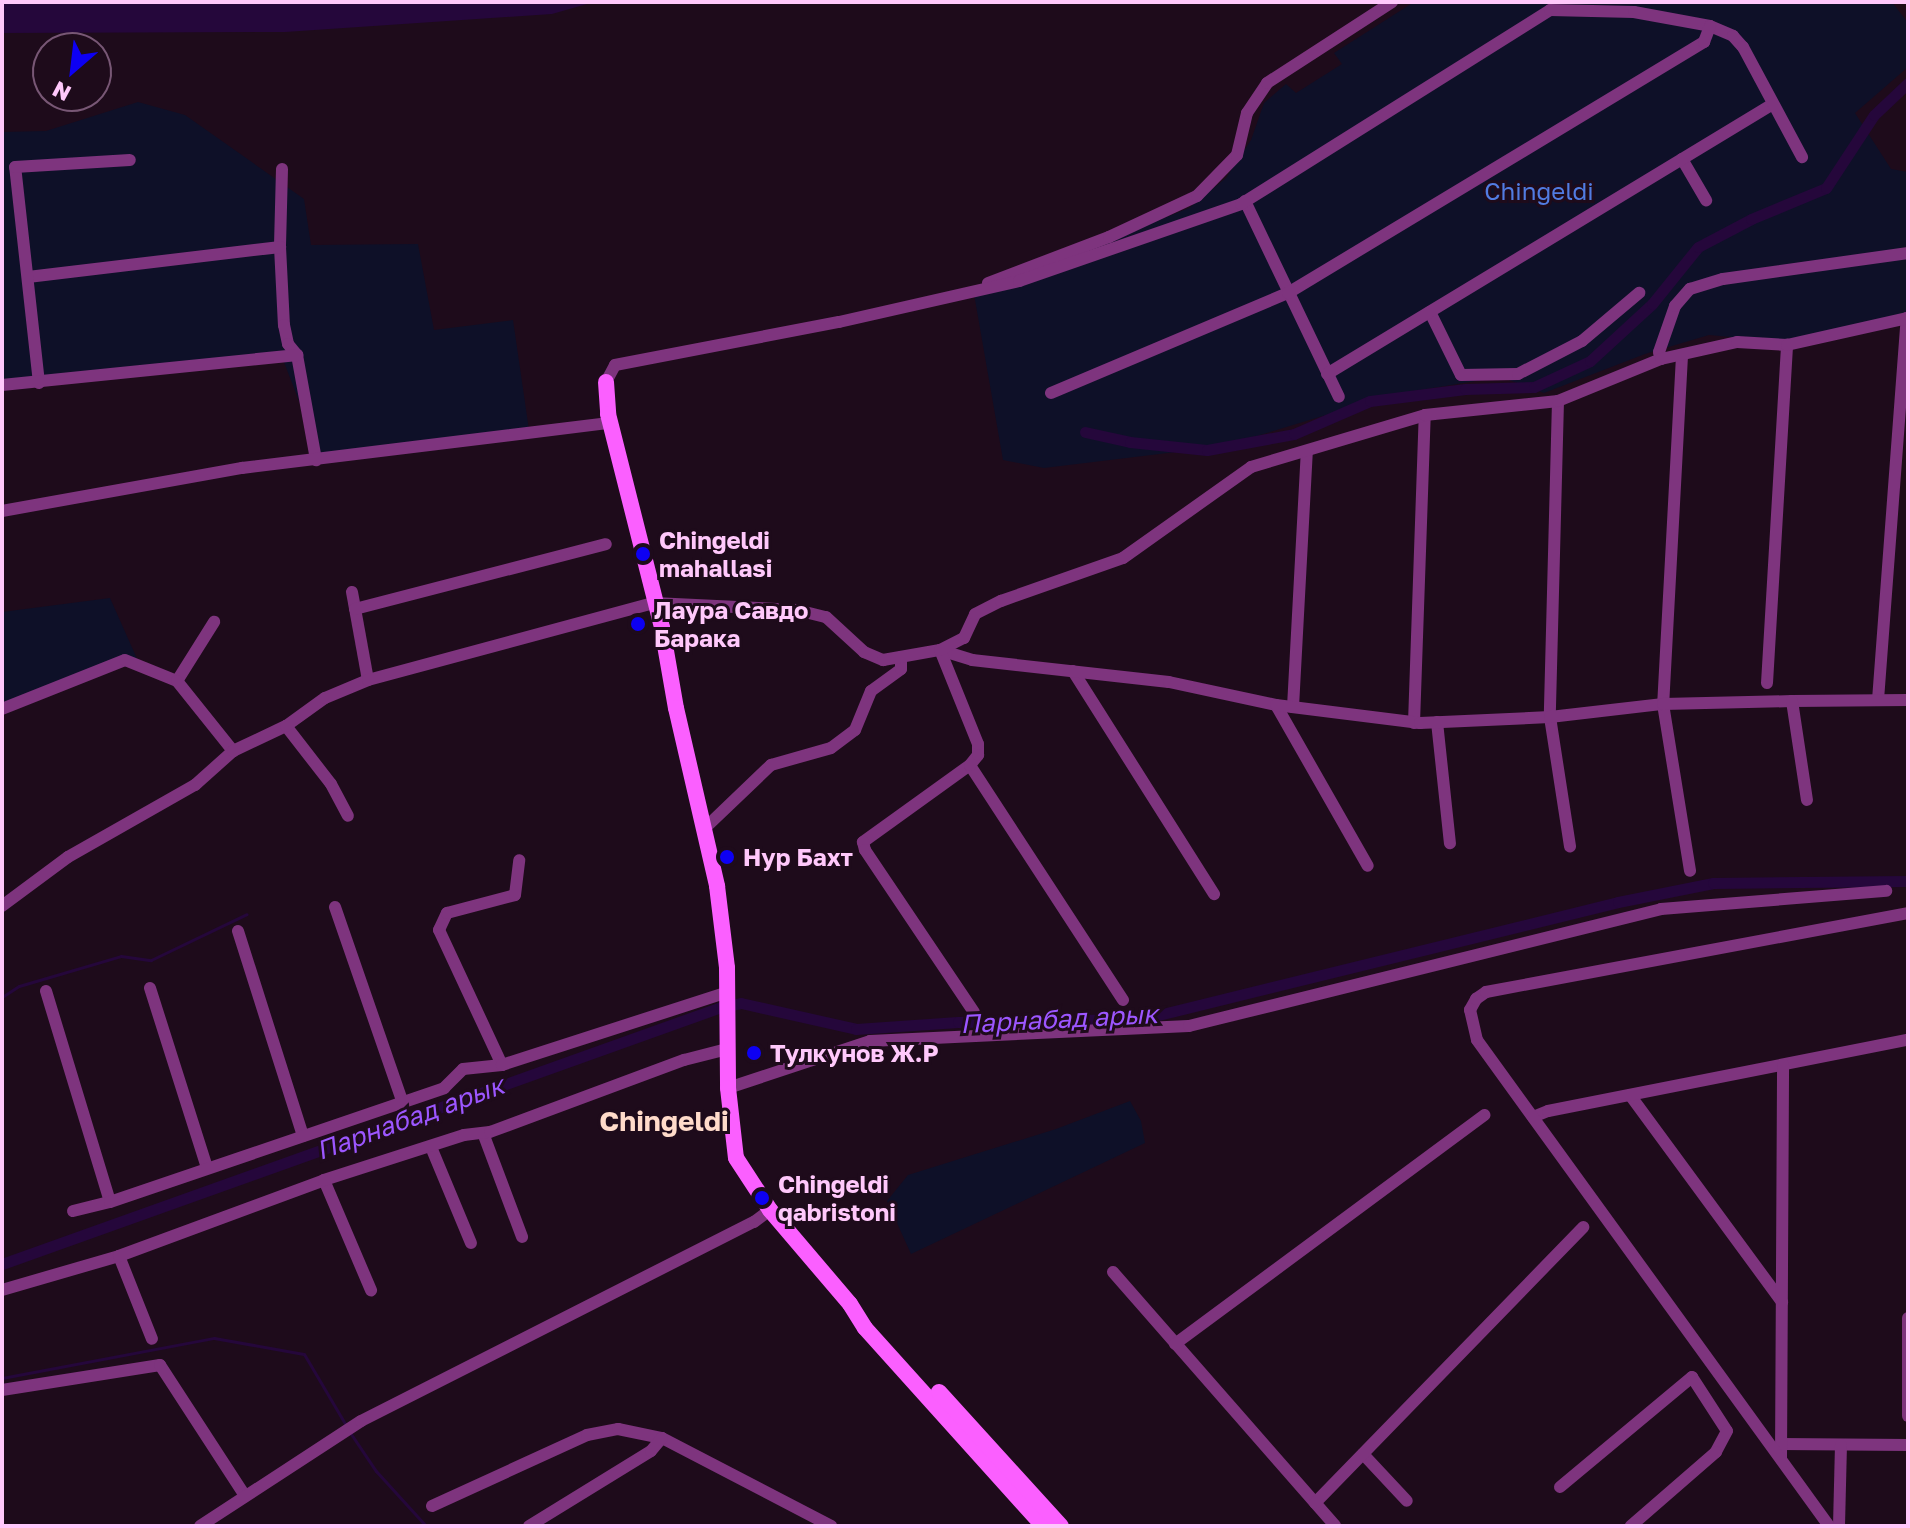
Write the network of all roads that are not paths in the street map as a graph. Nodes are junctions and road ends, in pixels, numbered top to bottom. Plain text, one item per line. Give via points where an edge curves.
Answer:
1 (1392, 2) edge
2 (1710, 26) junction
3 (1773, 104) junction
4 (1802, 157) dead end
5 (1682, 159) junction
6 (130, 160) dead end
7 (282, 169) dead end
8 (1706, 200) dead end
9 (1245, 201) junction
10 (280, 247) junction
11 (1908, 253) edge
12 (28, 277) junction
13 (1288, 293) junction
14 (1639, 293) dead end
15 (967, 294) junction
16 (1430, 312) junction
17 (1908, 318) edge
18 (1787, 345) junction
19 (297, 355) junction
20 (1682, 356) junction
21 (1661, 359) junction
22 (1327, 374) junction
23 (606, 382) joint
24 (39, 383) junction
25 (2, 385) edge
26 (1051, 393) dead end
27 (1339, 397) dead end
28 (1558, 401) junction
29 (1425, 415) junction
30 (611, 423) junction
31 (1307, 451) junction
32 (316, 460) junction
33 (2, 511) edge
34 (606, 544) dead end
35 (352, 592) dead end
36 (654, 603) junction
37 (355, 609) junction
38 (214, 622) dead end
39 (940, 650) junction
40 (901, 657) junction
41 (1073, 671) junction
42 (368, 680) junction
43 (177, 681) junction
44 (1767, 683) dead end
45 (1878, 700) junction
46 (1908, 700) edge
47 (1792, 701) junction
48 (1663, 704) junction
49 (1276, 705) junction
50 (1293, 707) junction
51 (2, 709) edge
52 (1550, 717) junction
53 (1437, 722) junction
54 (1414, 723) junction
55 (286, 726) junction
56 (233, 751) junction
57 (970, 765) junction
58 (1807, 800) dead end
59 (348, 816) dead end
60 (704, 829) junction
61 (1450, 843) dead end
62 (1570, 846) dead end
63 (519, 860) dead end
64 (1368, 866) dead end
65 (1690, 871) dead end
66 (1886, 891) dead end
67 (1214, 894) dead end
68 (2, 906) edge
69 (335, 907) dead end
70 (1908, 913) edge
71 (238, 931) dead end
72 (150, 988) dead end
73 (46, 991) dead end
74 (728, 992) junction
75 (1123, 1000) dead end
76 (974, 1012) dead end
77 (1908, 1040) edge
78 (727, 1049) junction
79 (502, 1065) junction
80 (1783, 1065) junction
81 (728, 1088) junction
82 (1630, 1095) junction
83 (403, 1103) junction
84 (1484, 1115) dead end
85 (1533, 1117) junction
86 (483, 1133) junction
87 (303, 1136) junction
88 (431, 1147) junction
89 (207, 1168) junction
90 (324, 1180) junction
91 (110, 1202) junction
92 (766, 1204) junction
93 (73, 1211) dead end
94 (1583, 1227) dead end
95 (522, 1237) dead end
96 (471, 1243) dead end
97 (119, 1256) junction
98 (1113, 1272) dead end
99 (2, 1290) edge
100 (371, 1290) dead end
101 (1782, 1302) junction
102 (850, 1304) junction
103 (1908, 1318) edge
104 (152, 1339) dead end
105 (1175, 1344) junction
106 (2, 1390) edge
107 (1908, 1416) edge
108 (662, 1438) junction
109 (1781, 1444) junction
110 (1841, 1445) junction
111 (1908, 1445) edge
112 (1363, 1454) junction
113 (1781, 1459) junction
114 (1560, 1487) dead end
115 (245, 1496) junction
116 (1407, 1501) dead end
117 (1315, 1503) junction
118 (432, 1506) dead end
119 (200, 1526) edge
120 (529, 1526) edge
121 (831, 1526) edge
122 (1043, 1526) edge
123 (1061, 1526) edge
124 (1335, 1526) edge
125 (1631, 1526) edge
126 (1829, 1526) edge
127 (1839, 1526) edge

1 - 15 street via 1267,83 1247,113 1237,155 1197,196
2 - 3 street via 1743,47
2 - 9 street via 1634,12 1550,10
2 - 13 street via 1704,42
3 - 4 street
3 - 5 street
5 - 8 street
5 - 16 street
6 - 12 street via 15,167
7 - 10 street
9 - 13 street
9 - 15 street via 1019,281
10 - 12 street
10 - 19 street via 284,325
11 - 21 street via 1723,279 1690,289 1675,306
12 - 24 street
13 - 22 street
13 - 26 street
14 - 16 street via 1582,341 1518,374 1461,375
15 - 23 street via 615,365
16 - 22 street
17 - 18 street
17 - 45 street
18 - 20 street via 1737,342
18 - 44 street
19 - 24 street
19 - 32 street
20 - 21 street
20 - 48 street
21 - 28 street
22 - 27 street
23 - 30 main road
24 - 25 street
28 - 29 street
28 - 52 street
29 - 31 street
29 - 54 street
30 - 32 street
30 - 36 main road
31 - 39 street via 1251,467 1123,558 978,611 961,642
31 - 50 street
32 - 33 street
34 - 37 street
35 - 37 street
36 - 40 street via 797,610 826,617 873,658
36 - 42 street
36 - 60 main road
37 - 42 street
38 - 43 street
39 - 40 street
39 - 41 street via 972,660
39 - 57 street via 978,744
40 - 60 street via 901,669 871,691 855,730 831,748 771,765
41 - 49 street via 1169,682
41 - 67 street
42 - 55 street via 325,698
43 - 51 street via 125,660
43 - 56 street
45 - 46 street
45 - 47 street
47 - 48 street
47 - 58 street
48 - 52 street
48 - 65 street
49 - 50 street
49 - 64 street
50 - 54 street
52 - 53 street
52 - 62 street
53 - 54 street
53 - 61 street
55 - 56 street
55 - 59 street via 331,784
56 - 68 street via 195,785 68,857
57 - 75 street
57 - 76 street via 863,842
60 - 74 main road via 717,886
63 - 79 street via 515,895 447,913 439,930
66 - 81 street via 1661,909 1189,1026 870,1041
69 - 83 street
70 - 85 street via 1486,992 1470,1010 1470,1023
71 - 87 street
72 - 89 street
73 - 91 street
74 - 78 main road
74 - 79 street
77 - 80 street
78 - 81 main road
78 - 86 street
79 - 83 street via 463,1069 444,1088
80 - 82 street
80 - 101 street
81 - 92 main road via 736,1158
82 - 85 street
82 - 101 street
83 - 87 street
84 - 105 street
85 - 113 street
86 - 88 street
86 - 95 street
87 - 89 street
88 - 90 street
88 - 96 street
89 - 91 street
90 - 97 street
90 - 100 street
91 - 93 street
92 - 102 main road
92 - 115 street via 712,1244 361,1421
94 - 112 street
97 - 99 street
97 - 104 street
98 - 105 street
101 - 109 street
102 - 122 main road via 865,1328
102 - 123 main road via 897,1347
103 - 107 street
105 - 117 street
106 - 115 street via 160,1365
108 - 118 street via 618,1429 587,1435
108 - 120 street via 651,1451
108 - 121 street
109 - 110 street
109 - 113 street
110 - 111 street
110 - 127 street
112 - 116 street
112 - 117 street
113 - 126 street
114 - 125 street via 1692,1377 1727,1431 1716,1452
115 - 119 street
117 - 124 street

